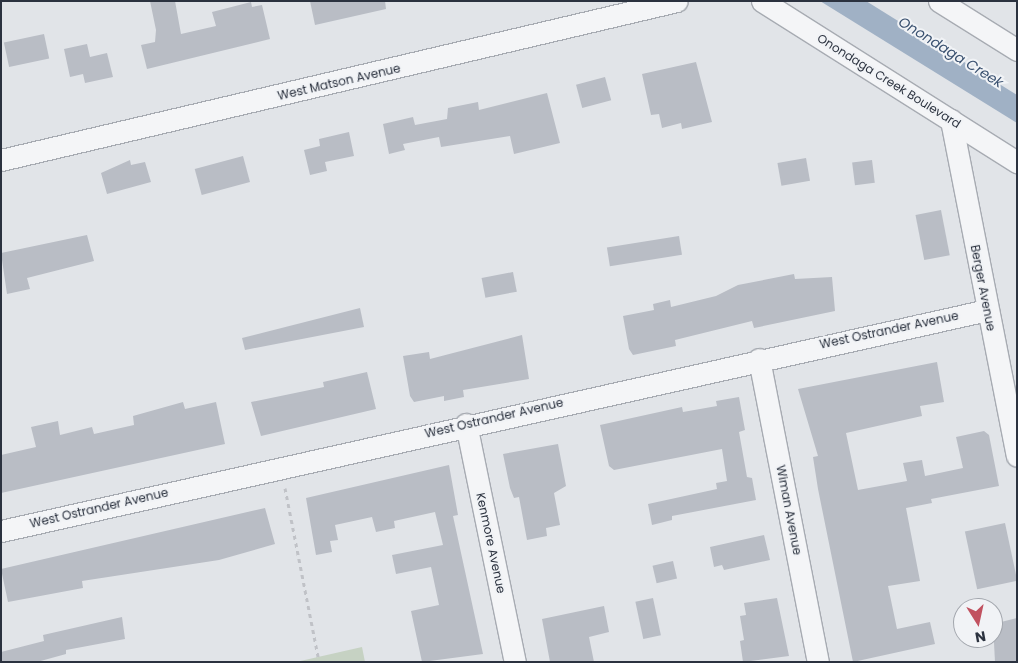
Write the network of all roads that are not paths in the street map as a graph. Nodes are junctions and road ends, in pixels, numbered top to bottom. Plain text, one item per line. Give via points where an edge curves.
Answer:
1 (676, 1) edge
2 (762, 1) edge
3 (939, 1) edge
4 (1017, 50) edge
5 (951, 120) junction
6 (1, 160) edge
7 (1017, 162) edge
8 (987, 310) junction
9 (759, 358) junction
10 (466, 424) junction
11 (1017, 456) edge
12 (1, 531) edge
13 (515, 662) edge
14 (818, 662) edge

1 - 6 street, West Matson Avenue
2 - 5 street, Onondaga Creek Boulevard
3 - 4 street
5 - 7 street, Onondaga Creek Boulevard
5 - 8 street, Berger Avenue
8 - 9 street, West Ostrander Avenue
8 - 11 street, Berger Avenue
9 - 10 street, West Ostrander Avenue
9 - 14 street, Wiman Avenue
10 - 12 street, West Ostrander Avenue
10 - 13 street, Kenmore Avenue

